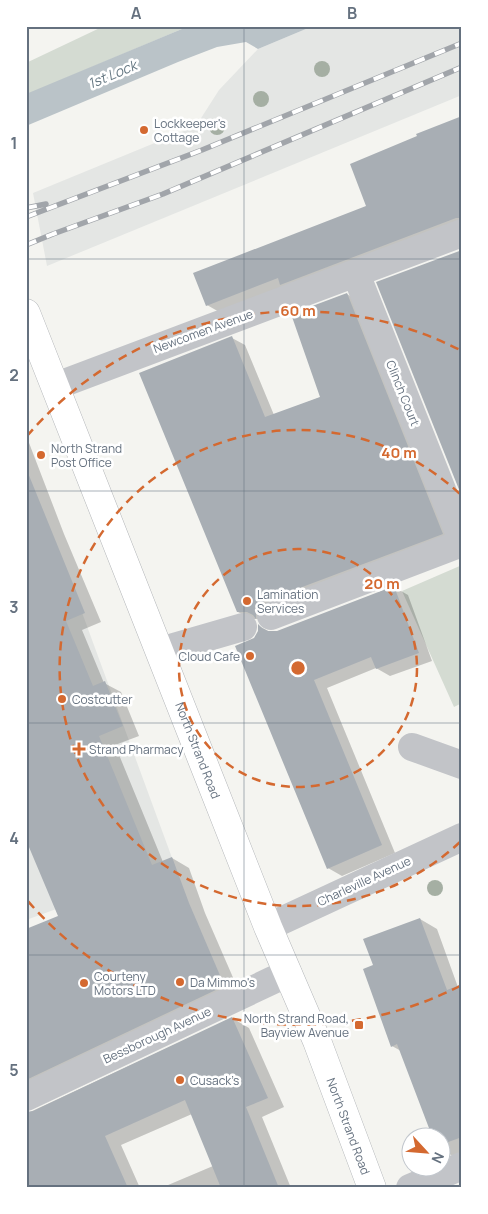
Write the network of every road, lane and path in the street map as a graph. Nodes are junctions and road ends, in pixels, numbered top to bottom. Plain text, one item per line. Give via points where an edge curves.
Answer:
1 (462, 234) edge
2 (356, 274) junction
3 (26, 313) edge
4 (56, 386) junction
5 (462, 541) edge
6 (272, 616) dead end
7 (243, 627) dead end
8 (160, 651) junction
9 (412, 747) dead end
10 (462, 765) edge
11 (462, 837) edge
12 (268, 926) junction
13 (288, 973) junction
14 (26, 1097) edge
15 (462, 1166) edge
16 (372, 1188) edge
17 (410, 1188) edge

1 - 2 street, Newcomen Avenue
2 - 4 street, Newcomen Avenue
2 - 5 street, Clinch Court
3 - 4 main road, North Strand Road
4 - 8 main road, North Strand Road
5 - 6 street, Clinch Court
7 - 8 street
8 - 12 main road, North Strand Road
9 - 10 street
11 - 12 street, Charleville Avenue
12 - 13 main road, North Strand Road
13 - 14 street, Bessborough Avenue
13 - 16 main road, North Strand Road
15 - 17 street

